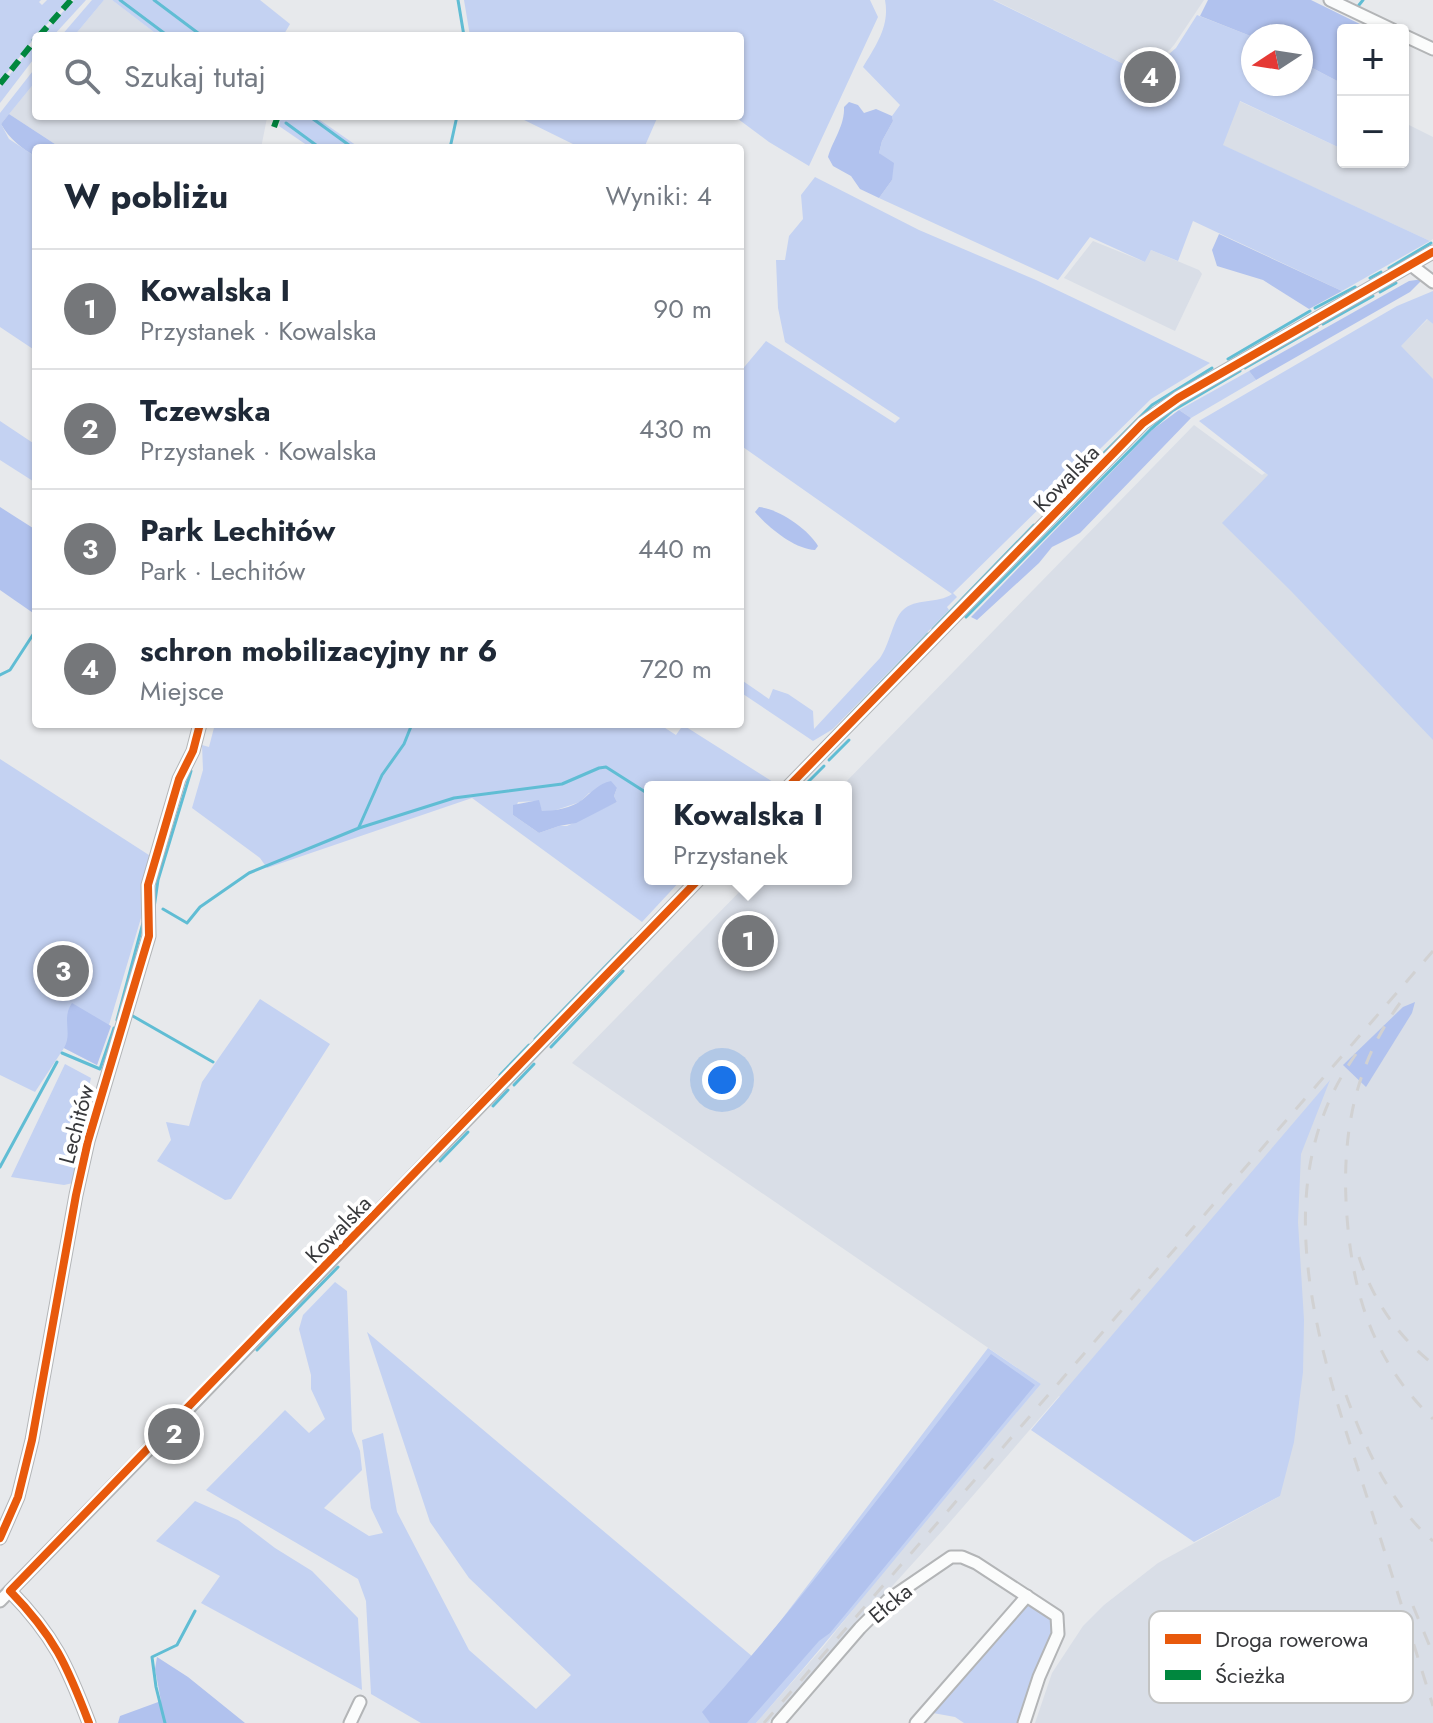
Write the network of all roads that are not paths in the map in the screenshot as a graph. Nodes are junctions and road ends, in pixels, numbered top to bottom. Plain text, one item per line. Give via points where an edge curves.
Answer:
1 (1330, 0) edge
2 (1380, 24) edge
3 (1409, 38) edge
4 (1433, 49) edge
5 (1425, 258) edge
6 (1433, 282) edge
7 (199, 728) edge
8 (794, 781) edge
9 (693, 885) edge
10 (0, 1538) edge
11 (10, 1591) junction
12 (1027, 1596) junction
13 (0, 1601) edge
14 (360, 1702) dead end
15 (89, 1723) edge
16 (350, 1723) edge
17 (778, 1723) edge
18 (916, 1723) edge
19 (1024, 1723) edge

1 - 2 street
3 - 4 street
5 - 6 street
5 - 8 street, Kowalska via 1237,363 1143,423
7 - 10 street, Lechitów via 148,885 149,936 88,1141 32,1440 18,1497
9 - 11 street, Kowalska
11 - 13 street, Kowalska
11 - 15 street via 58,1648
12 - 17 street, Ełcka via 976,1563 951,1557 888,1600
12 - 18 street
12 - 19 street, Ełcka via 1053,1612 1058,1634
14 - 16 street

